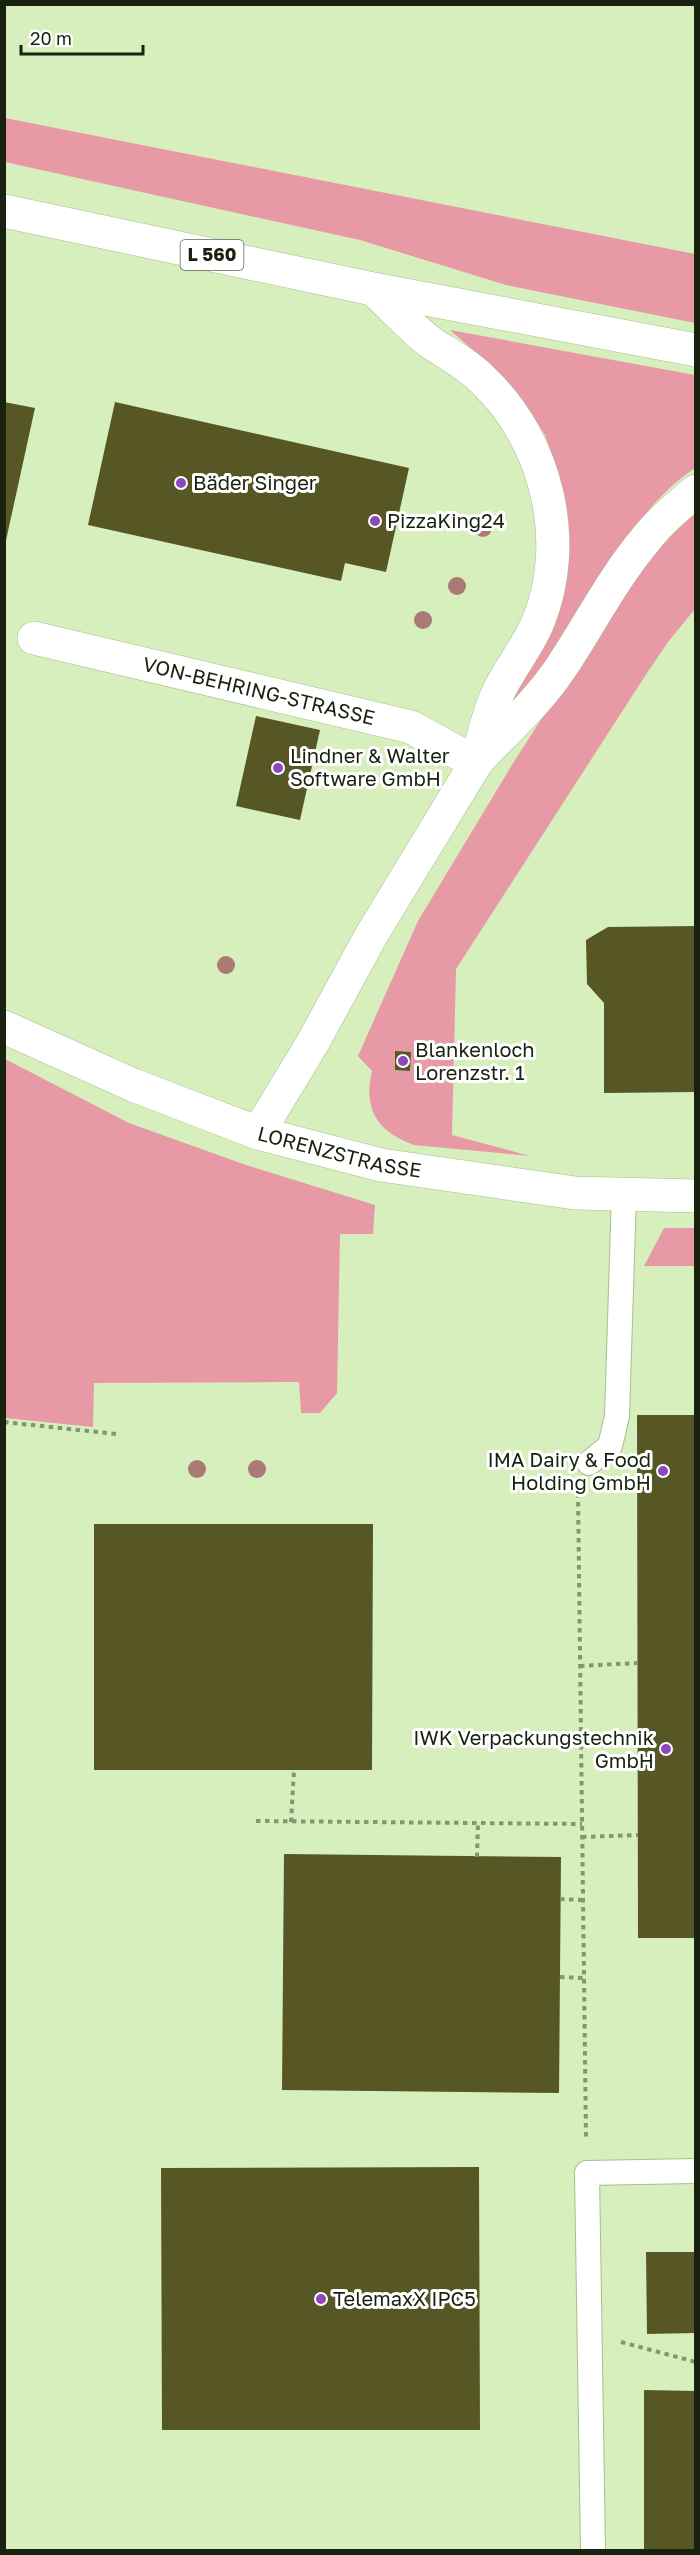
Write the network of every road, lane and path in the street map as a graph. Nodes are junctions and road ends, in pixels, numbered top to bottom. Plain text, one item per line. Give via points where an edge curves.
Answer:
1 (4, 211) edge
2 (374, 289) junction
3 (696, 350) edge
4 (696, 491) edge
5 (34, 638) dead end
6 (476, 763) junction
7 (4, 1027) edge
8 (258, 1133) junction
9 (624, 1194) junction
10 (696, 1196) edge
11 (4, 1422) edge
12 (116, 1434) dead end
13 (589, 1463) dead end
14 (578, 1524) dead end
15 (637, 1664) dead end
16 (579, 1666) junction
17 (294, 1770) dead end
18 (256, 1821) dead end
19 (291, 1822) junction
20 (478, 1823) junction
21 (582, 1824) junction
22 (638, 1835) dead end
23 (582, 1837) junction
24 (477, 1857) dead end
25 (560, 1899) dead end
26 (583, 1899) junction
27 (560, 1977) dead end
28 (584, 1978) junction
29 (696, 2171) edge
30 (587, 2173) junction
31 (590, 2342) junction
32 (696, 2362) edge
33 (593, 2550) edge

1 - 2 main road, L 560
2 - 3 main road, L 560
2 - 6 main road via 430,341 486,382 532,448 548,496 552,555 546,598 527,646 496,697
4 - 6 main road via 646,539 538,698
5 - 6 main road, VON-BEHRING-STRASSE via 411,727
6 - 8 main road
7 - 8 main road, LORENZSTRASSE via 133,1085
8 - 9 main road, LORENZSTRASSE via 381,1165 575,1193
9 - 10 main road, LORENZSTRASSE
9 - 13 lane via 617,1416 610,1446
11 - 12 path
14 - 16 path
15 - 16 path
16 - 21 path
17 - 19 path
18 - 19 path
19 - 20 path
20 - 21 path
20 - 24 path
21 - 23 path
22 - 23 path
23 - 26 path
25 - 26 path
26 - 28 path
27 - 28 path
28 - 30 path
29 - 30 lane
30 - 31 lane
31 - 32 path via 627,2342
31 - 33 lane

